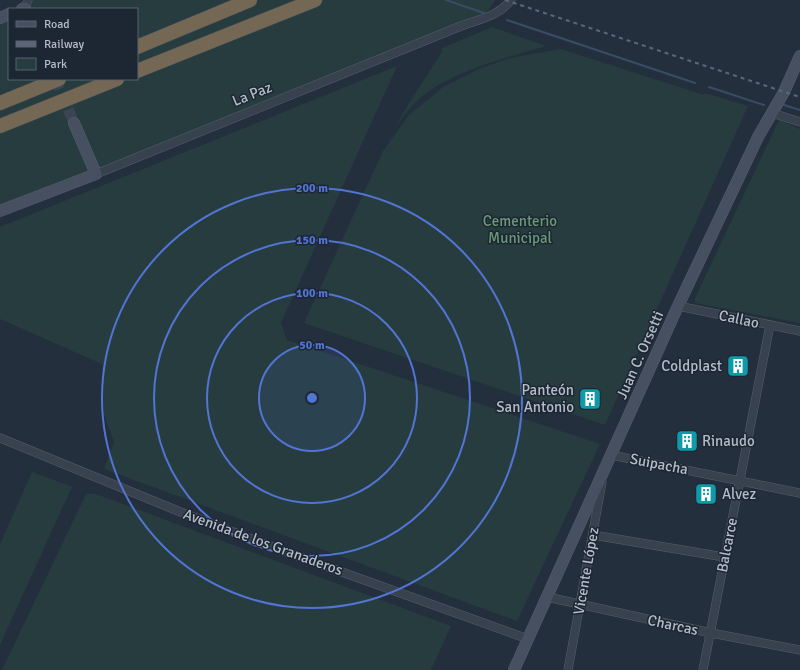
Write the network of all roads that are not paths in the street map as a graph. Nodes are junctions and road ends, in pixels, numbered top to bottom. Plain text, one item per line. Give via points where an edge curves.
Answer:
1 (250, 0) edge
2 (315, 0) edge
3 (511, 0) edge
4 (138, 47) edge
5 (800, 56) edge
6 (138, 71) edge
7 (57, 80) edge
8 (115, 80) edge
9 (0, 103) edge
10 (772, 113) junction
11 (800, 122) edge
12 (74, 123) tunnel mouth
13 (0, 126) edge
14 (96, 174) junction
15 (0, 211) edge
16 (678, 306) junction
17 (770, 325) junction
18 (800, 331) edge
19 (0, 438) edge
20 (611, 454) junction
21 (603, 472) junction
22 (740, 480) junction
23 (800, 493) edge
24 (593, 535) junction
25 (724, 557) junction
26 (547, 597) junction
27 (580, 605) junction
28 (711, 633) junction
29 (528, 639) junction
30 (800, 650) edge
31 (514, 670) edge
32 (568, 670) edge
33 (703, 670) edge

1 - 4 highway
2 - 6 highway
3 - 14 street, La Paz via 496,13
5 - 10 street, Juan C. Orsetti
7 - 9 highway
8 - 13 highway
10 - 11 street
10 - 16 street, Juan C. Orsetti via 758,137
12 - 14 street
14 - 15 street, La Paz
16 - 17 street, Callao
16 - 20 street, Juan C. Orsetti
17 - 18 street, Callao
17 - 22 street, Balcarce
19 - 29 street, Avenida de los Granaderos via 178,511
20 - 21 street, Juan C. Orsetti
20 - 22 street, Suipacha
21 - 24 street, Vicente López
21 - 26 street, Juan C. Orsetti
22 - 23 street, Suipacha
22 - 25 street, Balcarce
24 - 25 street
24 - 27 street, Vicente López
25 - 28 street, Balcarce
26 - 27 street, Charcas
26 - 29 street, Juan C. Orsetti
27 - 28 street, Charcas
27 - 32 street, Vicente López
28 - 30 street, Charcas
28 - 33 street, Balcarce
29 - 31 street, Juan C. Orsetti

